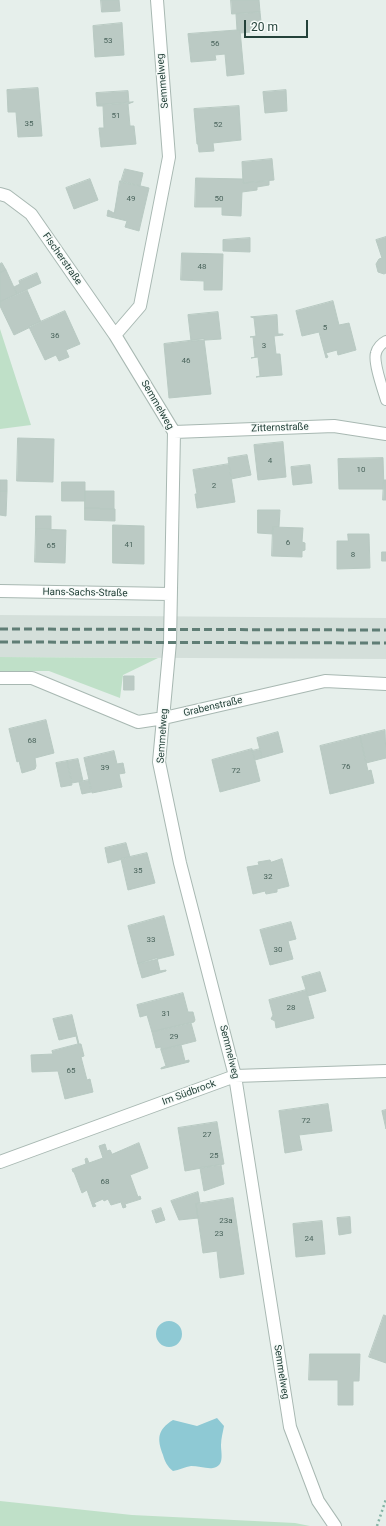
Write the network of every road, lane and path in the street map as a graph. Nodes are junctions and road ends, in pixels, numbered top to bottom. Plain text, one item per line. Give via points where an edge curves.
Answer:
1 (156, 0) edge
2 (0, 194) edge
3 (115, 334) junction
4 (386, 341) edge
5 (386, 400) edge
6 (174, 432) junction
7 (386, 434) edge
8 (0, 591) edge
9 (170, 594) junction
10 (0, 678) edge
11 (386, 684) edge
12 (164, 718) junction
13 (386, 1071) edge
14 (235, 1076) junction
15 (0, 1162) edge
16 (386, 1498) edge
17 (335, 1526) edge
18 (377, 1526) edge

1 - 3 street, Semmelweg via 169,157 140,306
2 - 3 street, Fischerstraße via 7,196 31,214
3 - 6 street, Semmelweg
4 - 5 lane via 376,353 376,364
6 - 7 street, Zitternstraße via 334,426
6 - 9 street, Semmelweg
8 - 9 street, Hans-Sachs-Straße
9 - 12 street, Semmelweg via 170,642
10 - 12 street, Grabenstraße via 32,678 138,722
11 - 12 street, Grabenstraße via 325,681
12 - 14 street, Semmelweg via 159,762 180,864
13 - 14 street, Im Südbrock
14 - 15 street, Im Südbrock
14 - 17 street, Semmelweg via 290,1427 318,1501
16 - 18 path

